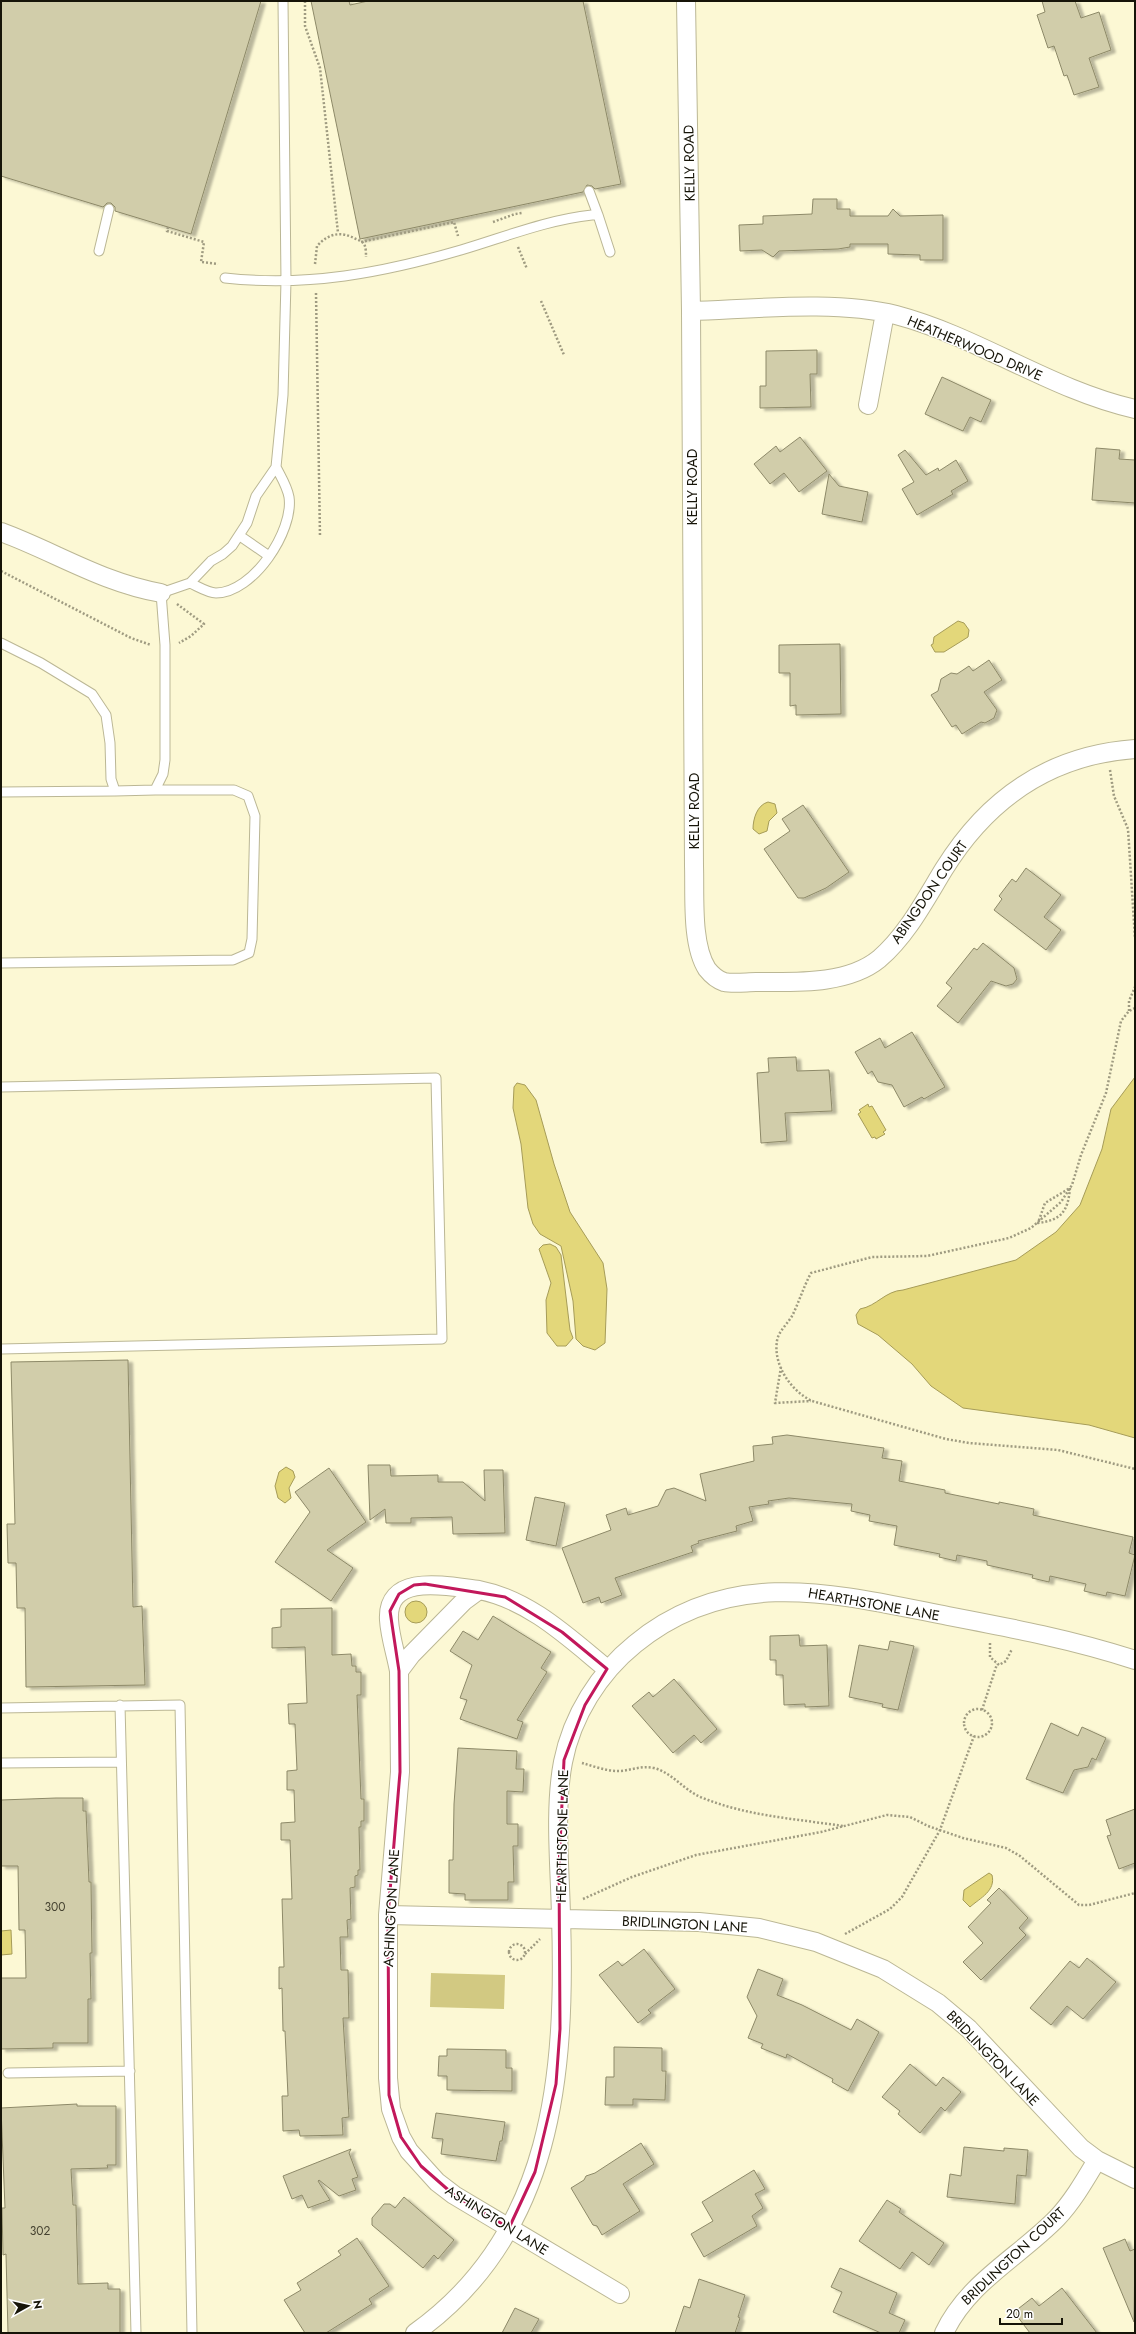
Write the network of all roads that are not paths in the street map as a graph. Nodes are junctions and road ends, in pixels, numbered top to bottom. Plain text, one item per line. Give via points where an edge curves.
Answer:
1 (283, 1) edge
2 (686, 1) edge
3 (590, 191) dead end
4 (109, 209) dead end
5 (598, 215) junction
6 (99, 251) dead end
7 (610, 252) dead end
8 (225, 278) dead end
9 (286, 280) junction
10 (690, 311) junction
11 (885, 313) junction
12 (868, 405) dead end
13 (1135, 409) edge
14 (276, 466) junction
15 (1, 532) edge
16 (240, 536) junction
17 (269, 556) junction
18 (190, 583) junction
19 (161, 593) junction
20 (1, 643) edge
21 (1135, 749) edge
22 (156, 790) junction
23 (115, 791) junction
24 (1, 792) edge
25 (1, 963) edge
26 (708, 970) joint
27 (1, 1087) edge
28 (1, 1349) edge
29 (479, 1590) junction
30 (1135, 1660) edge
31 (607, 1669) junction
32 (399, 1671) junction
33 (120, 1705) junction
34 (1, 1708) edge
35 (121, 1762) junction
36 (1, 1764) edge
37 (388, 1915) junction
38 (561, 1919) junction
39 (130, 2071) junction
40 (8, 2073) dead end
41 (1097, 2160) junction
42 (1135, 2179) edge
43 (509, 2228) junction
44 (620, 2294) dead end
45 (136, 2333) edge
46 (192, 2333) edge
47 (415, 2333) edge
48 (944, 2333) edge

1 - 9 lane
2 - 10 street, KELLY ROAD
3 - 5 lane
4 - 6 lane
5 - 7 lane
5 - 9 lane via 543,223 447,254 348,278
8 - 9 lane
9 - 14 lane via 283,395
10 - 11 street, HEATHERWOOD DRIVE via 846,308
10 - 26 street, KELLY ROAD via 694,866 698,943 701,959
11 - 12 street
11 - 13 street, HEATHERWOOD DRIVE via 934,327 1078,392
14 - 16 lane via 256,496
14 - 17 lane via 286,486 288,512 279,542
15 - 19 street via 114,581
16 - 17 lane
16 - 18 lane
17 - 18 lane via 252,575 231,588 216,593
18 - 19 lane
19 - 22 lane via 165,645 165,760
20 - 23 lane via 41,663 92,694 106,716 111,779
21 - 26 street, ABINGDON COURT via 1069,762 1044,772 1018,788 971,832 896,943 865,968 818,980 791,982 725,982
22 - 23 lane
22 - 25 lane via 234,790 248,796 255,816 252,939 249,953 233,960
23 - 24 lane
27 - 28 lane via 436,1078 442,1339
29 - 31 street via 505,1597 538,1615
29 - 32 street via 464,1601 411,1655
29 - 32 street, ASHINGTON LANE via 425,1584 414,1586 399,1594 392,1603 389,1620
30 - 31 street, HEARTHSTONE LANE via 1102,1649 1038,1634 887,1604 839,1596 772,1591 734,1595 684,1612 654,1629
31 - 38 street, HEARTHSTONE LANE via 585,1705 564,1760 560,1789
32 - 37 street, ASHINGTON LANE via 400,1772
33 - 34 lane
33 - 35 lane
33 - 46 lane via 180,1705
35 - 36 lane
35 - 39 lane
37 - 38 street, BRIDLINGTON LANE
37 - 43 street, ASHINGTON LANE via 388,2084 391,2109 401,2137 421,2166 436,2182
38 - 41 street, BRIDLINGTON LANE via 685,1921 741,1925 794,1935 834,1948 883,1969 924,1993 954,2016 1066,2134
38 - 43 street, HEARTHSTONE LANE via 560,2029 556,2084 547,2132 535,2172
39 - 40 lane
39 - 45 lane
41 - 42 street, BRIDLINGTON LANE
41 - 48 street, BRIDLINGTON COURT via 1060,2214 972,2292
43 - 44 street, ASHINGTON LANE
43 - 47 street, HEARTHSTONE LANE via 460,2296

